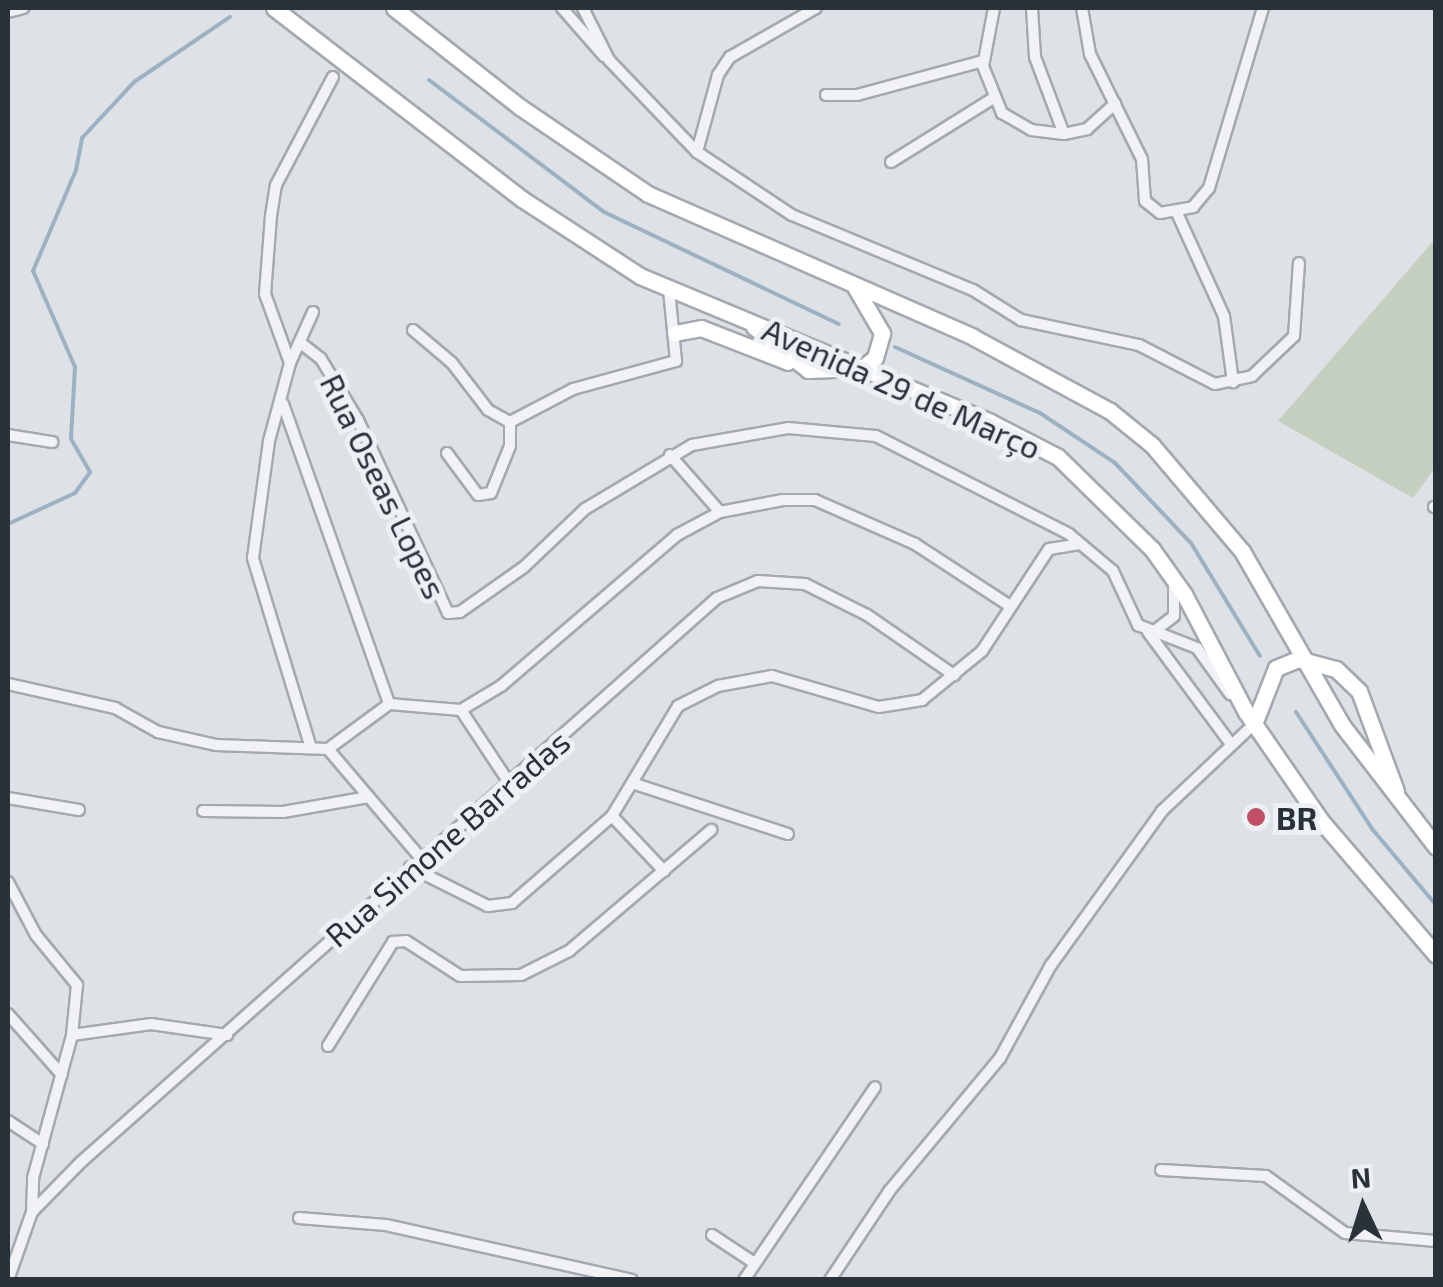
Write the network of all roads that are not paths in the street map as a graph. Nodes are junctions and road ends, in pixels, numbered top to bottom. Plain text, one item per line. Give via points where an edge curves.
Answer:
1 (23, 8) edge
2 (274, 8) edge
3 (394, 8) edge
4 (562, 8) edge
5 (583, 8) edge
6 (816, 8) edge
7 (994, 8) edge
8 (1032, 8) edge
9 (1082, 8) edge
10 (1262, 8) edge
11 (8, 12) edge
12 (609, 60) junction
13 (983, 61) junction
14 (333, 77) dead end
15 (826, 94) dead end
16 (992, 100) junction
17 (1115, 104) junction
18 (1064, 134) junction
19 (697, 152) junction
20 (891, 162) dead end
21 (1177, 213) junction
22 (1298, 263) dead end
23 (836, 275) junction
24 (668, 290) junction
25 (313, 312) dead end
26 (748, 321) junction
27 (413, 330) dead end
28 (675, 333) junction
29 (302, 344) junction
30 (793, 363) junction
31 (290, 364) junction
32 (862, 368) junction
33 (1233, 382) junction
34 (283, 404) junction
35 (510, 422) junction
36 (8, 435) edge
37 (52, 442) dead end
38 (447, 453) dead end
39 (670, 455) junction
40 (720, 512) junction
41 (1052, 523) junction
42 (1080, 544) junction
43 (1049, 549) junction
44 (1174, 580) junction
45 (1010, 606) junction
46 (1150, 632) junction
47 (1306, 660) junction
48 (954, 676) junction
49 (8, 684) edge
50 (389, 704) junction
51 (461, 710) junction
52 (1250, 718) junction
53 (1231, 744) junction
54 (311, 748) junction
55 (328, 749) junction
56 (632, 783) junction
57 (510, 784) junction
58 (368, 797) junction
59 (8, 798) edge
60 (78, 810) dead end
61 (203, 811) dead end
62 (612, 816) junction
63 (1412, 821) junction
64 (711, 830) dead end
65 (788, 834) dead end
66 (1436, 847) edge
67 (420, 857) junction
68 (410, 866) junction
69 (664, 871) junction
70 (8, 882) edge
71 (1436, 954) edge
72 (8, 1014) edge
73 (72, 1035) junction
74 (227, 1035) junction
75 (328, 1046) dead end
76 (62, 1075) junction
77 (875, 1086) dead end
78 (8, 1121) edge
79 (43, 1144) junction
80 (1161, 1170) dead end
81 (32, 1212) junction
82 (300, 1218) dead end
83 (712, 1235) dead end
84 (1436, 1241) edge
85 (754, 1262) junction
86 (626, 1279) edge
87 (8, 1280) edge
88 (744, 1280) edge
89 (830, 1280) edge

1 - 11 street
2 - 24 main road, Avenida 29 de Março via 522,199
3 - 23 main road via 520,107 648,194
4 - 12 street
5 - 12 street
6 - 19 street via 764,32 723,66
7 - 13 street
8 - 18 street via 1034,57
9 - 17 street via 1090,54
10 - 21 street via 1210,188
12 - 19 street
13 - 15 street via 857,96
13 - 16 street
14 - 31 street via 276,185 271,216 265,294
16 - 18 street via 1013,122
16 - 20 street
17 - 18 street via 1087,129
17 - 21 street via 1142,158 1146,201 1160,213
19 - 33 street via 792,215 972,290 1021,320 1139,345 1201,382
21 - 33 street via 1224,316
22 - 33 street via 1294,336 1278,357
23 - 32 main road via 859,290 878,317 880,348
23 - 47 main road via 1050,374 1152,445 1242,551
24 - 26 main road, Avenida 29 de Março
24 - 28 street
25 - 29 street
26 - 30 main road
26 - 32 main road, Avenida 29 de Março
27 - 35 street via 452,363 488,410
28 - 30 main road via 700,328
28 - 35 street via 676,361 574,389
29 - 31 street
29 - 39 street, Rua Oseas Lopes via 322,359 358,420 448,613 460,612 508,578 585,509
30 - 32 main road via 836,374
31 - 34 street
32 - 44 main road, Avenida 29 de Março via 1058,457 1096,489
34 - 50 street
34 - 54 street via 270,441 254,574
35 - 38 street via 510,446 491,493 478,494
36 - 37 street
39 - 40 street
39 - 41 street, Rua Oseas Lopes via 692,444 788,428 876,436
40 - 45 street via 815,500 914,544
40 - 51 street via 677,535 501,686
41 - 42 street, Rua Oseas Lopes
41 - 43 street
42 - 43 street
42 - 46 street, Rua Oseas Lopes via 1113,571 1132,616
43 - 45 street
44 - 46 street via 1174,616
44 - 52 main road, Avenida 29 de Março
45 - 48 street via 982,652
46 - 52 street via 1197,648
46 - 53 street, Rua Oseas Lopes
47 - 52 main road via 1276,668
47 - 63 main road via 1352,740
47 - 63 main road via 1336,669 1359,691
48 - 56 street via 922,700 890,708 772,676 718,686 670,714
48 - 57 street, Rua Simone Barradas via 830,594 758,580 717,598
49 - 54 street via 115,708 158,732 216,745
50 - 51 street
50 - 55 street
51 - 57 street
52 - 53 street
52 - 71 main road, Avenida 29 de Março via 1322,822
53 - 89 street via 1162,811 1051,966 1000,1058 890,1190
54 - 55 street
55 - 58 street
56 - 62 street
56 - 65 street
57 - 67 street, Rua Simone Barradas
58 - 61 street via 283,812
58 - 67 street
59 - 60 street
62 - 68 street via 520,899 500,906
62 - 69 street
63 - 66 main road
64 - 69 street
67 - 68 street, Rua Simone Barradas
68 - 74 street, Rua Simone Barradas
69 - 75 street via 569,951 520,975 460,976 397,940
70 - 73 street via 36,935 77,986
72 - 76 street
73 - 74 street via 151,1024
73 - 76 street
74 - 81 street, Rua Simone Barradas
76 - 79 street
77 - 85 street
78 - 79 street
79 - 81 street
80 - 84 street via 1266,1176 1345,1233 1390,1242
81 - 87 street, Rua Simone Barradas
82 - 86 street via 386,1225
83 - 85 street
85 - 88 street

